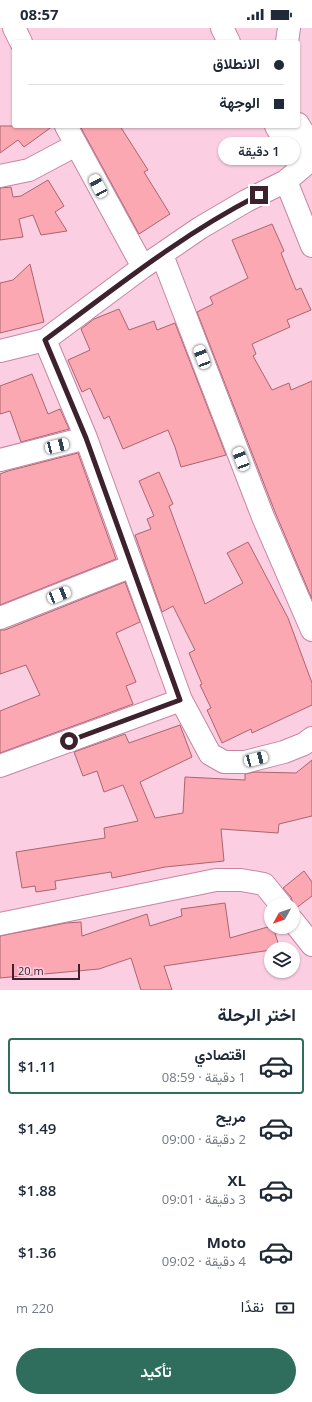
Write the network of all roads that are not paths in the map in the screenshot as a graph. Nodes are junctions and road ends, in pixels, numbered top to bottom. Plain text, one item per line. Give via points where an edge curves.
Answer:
1 (14, 28) edge
2 (222, 28) edge
3 (289, 28) edge
4 (20, 40) edge
5 (228, 40) edge
6 (287, 40) edge
7 (300, 127) edge
8 (67, 128) edge
9 (277, 128) edge
10 (76, 145) junction
11 (312, 147) edge
12 (300, 170) edge
13 (0, 176) edge
14 (312, 246) edge
15 (162, 255) junction
16 (143, 267) junction
17 (45, 340) junction
18 (0, 351) edge
19 (86, 438) junction
20 (0, 460) edge
21 (132, 566) junction
22 (0, 618) edge
23 (312, 630) edge
24 (180, 700) junction
25 (312, 738) edge
26 (0, 766) edge
27 (275, 898) edge
28 (0, 924) edge
29 (300, 929) edge
30 (312, 944) edge

1 - 4 street
2 - 5 street
3 - 6 street
7 - 11 street
8 - 10 street
9 - 12 street
10 - 13 street via 29,170
10 - 16 street
12 - 14 street
12 - 15 street via 200,228
15 - 16 street
15 - 23 street via 263,517
16 - 17 street
17 - 18 street
17 - 19 street
19 - 20 street
19 - 21 street
21 - 22 street
21 - 24 street
24 - 25 street via 210,754 224,762 245,762 284,752
24 - 26 street
27 - 28 street via 264,884 216,880
29 - 30 street

